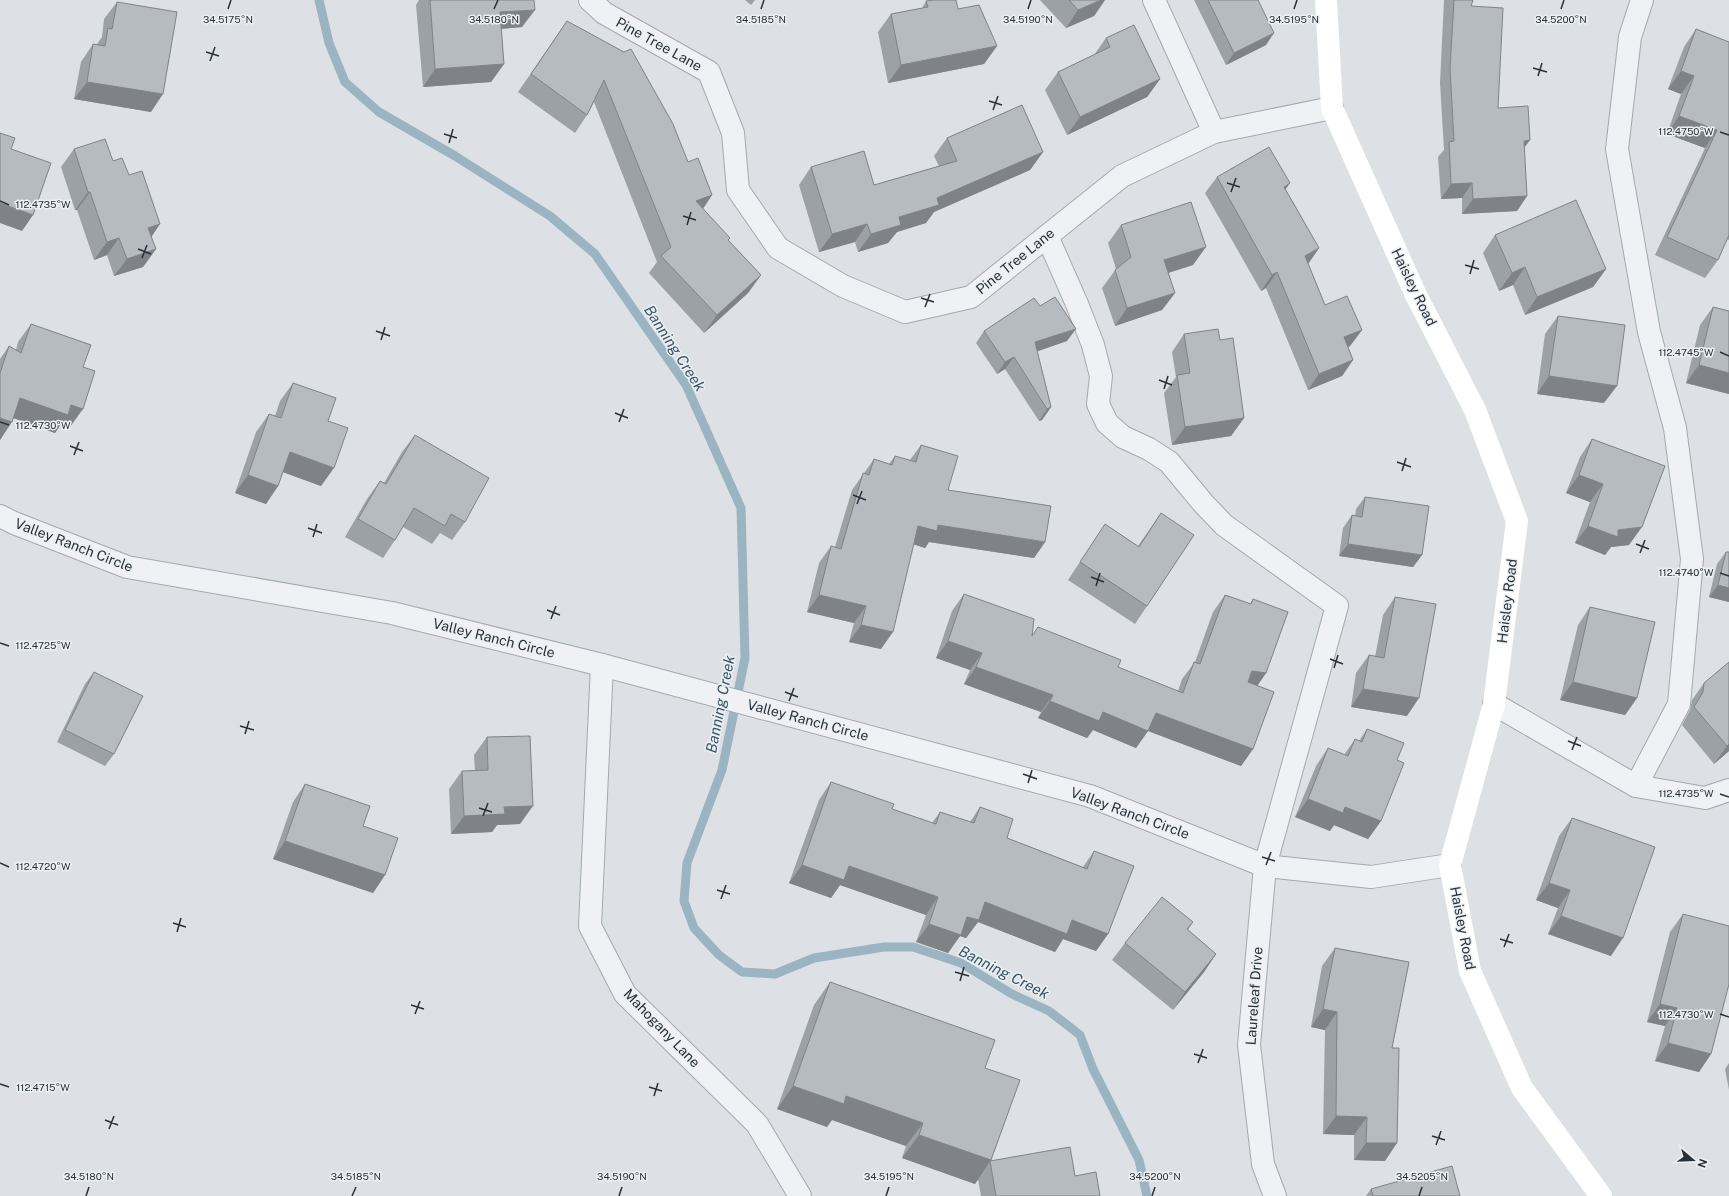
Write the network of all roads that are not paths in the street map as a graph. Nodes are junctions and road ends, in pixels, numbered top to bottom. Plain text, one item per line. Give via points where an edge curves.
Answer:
1 (590, 0) edge
2 (1154, 0) edge
3 (1326, 0) edge
4 (1642, 0) edge
5 (1332, 108) junction
6 (1214, 132) junction
7 (1047, 236) junction
8 (0, 516) edge
9 (602, 665) junction
10 (1494, 704) junction
11 (1636, 786) junction
12 (1729, 790) edge
13 (1450, 865) junction
14 (1265, 866) junction
15 (800, 1196) edge
16 (1275, 1196) edge
17 (1601, 1196) edge

1 - 7 street, Pine Tree Lane via 604,13 708,72 733,133 738,190 778,248 843,286 905,312 971,297
2 - 6 street
3 - 5 street, Haisley Road
4 - 11 street via 1630,37 1617,149 1649,332 1675,428 1692,559 1679,704
5 - 6 street, Pine Tree Lane
5 - 10 street, Haisley Road via 1415,293 1476,410 1517,521
6 - 7 street, Pine Tree Lane via 1122,176
7 - 14 street, Laureleaf Drive via 1093,345 1101,376 1098,404 1107,423 1123,437 1169,462 1224,525 1337,606
8 - 9 street, Valley Ranch Circle via 127,567 392,613
9 - 14 street, Valley Ranch Circle via 1090,796
9 - 15 street, Mahogany Lane via 590,926 625,994 757,1124
10 - 11 street
10 - 13 street, Haisley Road
11 - 12 street via 1705,798
13 - 14 street, Valley Ranch Circle via 1371,877
13 - 17 street, Haisley Road via 1470,971 1522,1088
14 - 16 street, Laureleaf Drive via 1249,1045 1262,1164

